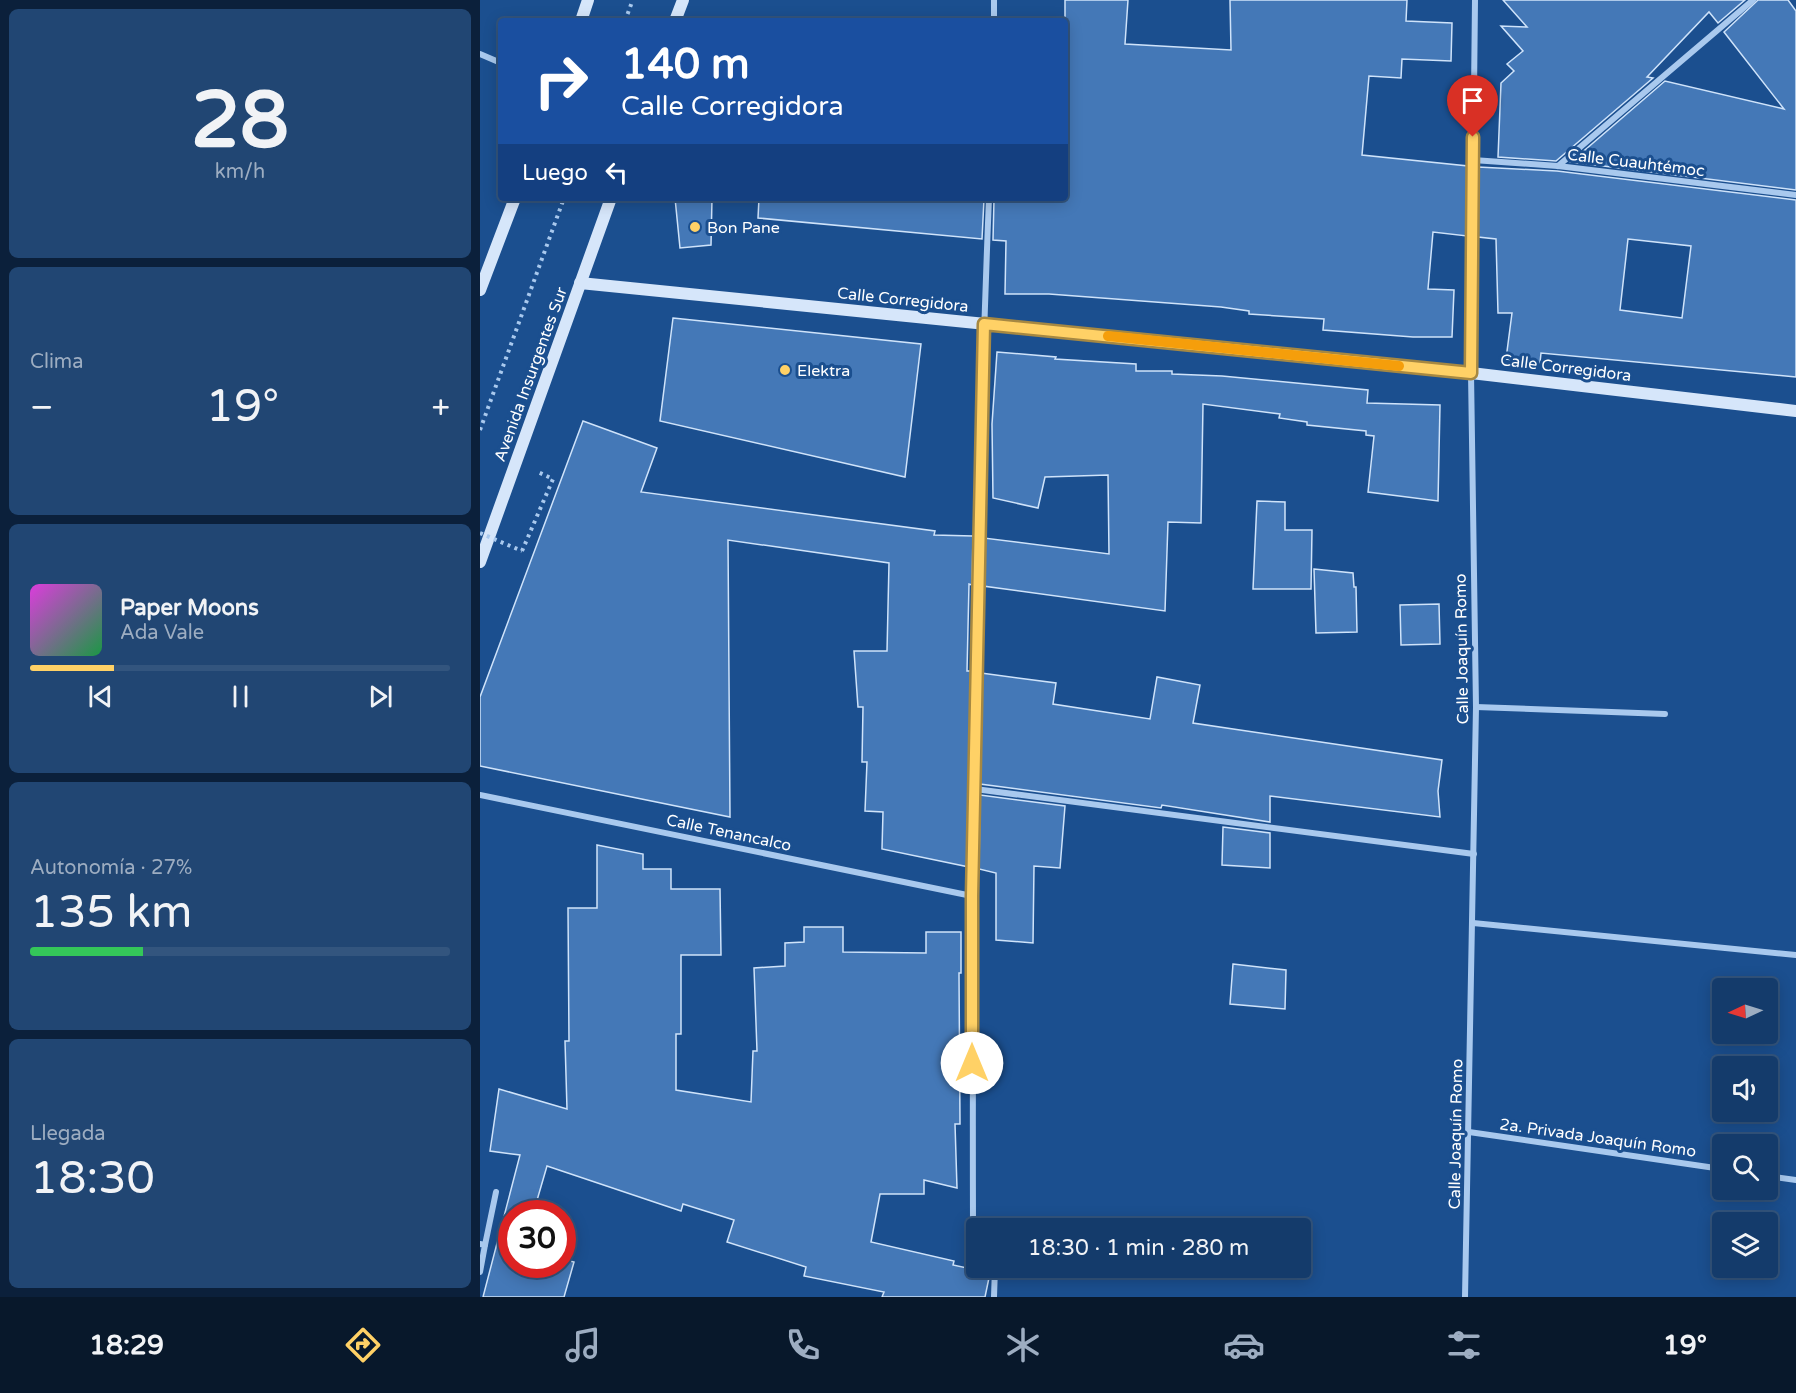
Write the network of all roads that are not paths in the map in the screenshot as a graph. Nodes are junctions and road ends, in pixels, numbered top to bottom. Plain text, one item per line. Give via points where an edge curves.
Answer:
1 (588, 0) edge
2 (683, 0) edge
3 (994, 0) edge
4 (1475, 0) edge
5 (1753, 0) edge
6 (582, 18) edge
7 (676, 18) edge
8 (994, 18) edge
9 (480, 54) edge
10 (498, 62) edge
11 (1473, 160) junction
12 (1558, 166) junction
13 (1796, 195) edge
14 (514, 201) edge
15 (610, 201) edge
16 (989, 201) edge
17 (580, 283) junction
18 (480, 290) edge
19 (984, 324) junction
20 (1471, 373) junction
21 (1796, 411) edge
22 (480, 562) edge
23 (1476, 707) junction
24 (1665, 714) dead end
25 (975, 789) junction
26 (480, 795) edge
27 (1474, 854) junction
28 (972, 896) junction
29 (1473, 923) junction
30 (1796, 955) edge
31 (1469, 1132) junction
32 (1712, 1168) edge
33 (1778, 1178) edge
34 (1796, 1180) edge
35 (496, 1192) dead end
36 (973, 1218) edge
37 (482, 1245) edge
38 (480, 1272) edge
39 (995, 1278) edge
40 (994, 1297) edge
41 (1465, 1297) edge

1 - 6 street
2 - 7 street
3 - 8 street
4 - 11 street, Calle Joaquín Romo
5 - 12 street
9 - 10 street
11 - 12 street, Calle Cuauhtémoc
11 - 20 street, Calle Joaquín Romo
12 - 13 street, Calle Cuauhtémoc
14 - 18 street
15 - 17 street, Avenida Insurgentes Sur
16 - 19 street
17 - 19 street, Calle Corregidora
17 - 22 street, Avenida Insurgentes Sur
19 - 20 street, Calle Corregidora
19 - 25 street
20 - 21 street, Calle Corregidora
20 - 23 street, Calle Joaquín Romo
23 - 24 street
23 - 27 street, Calle Joaquín Romo
25 - 27 street
25 - 28 street
26 - 28 street, Calle Tenancalco
27 - 29 street, Calle Joaquín Romo
28 - 36 street
29 - 30 street
29 - 31 street, Calle Joaquín Romo
31 - 32 street, 2a. Privada Joaquín Romo
31 - 41 street, Calle Joaquín Romo
33 - 34 street
35 - 37 street
37 - 38 street
39 - 40 street

